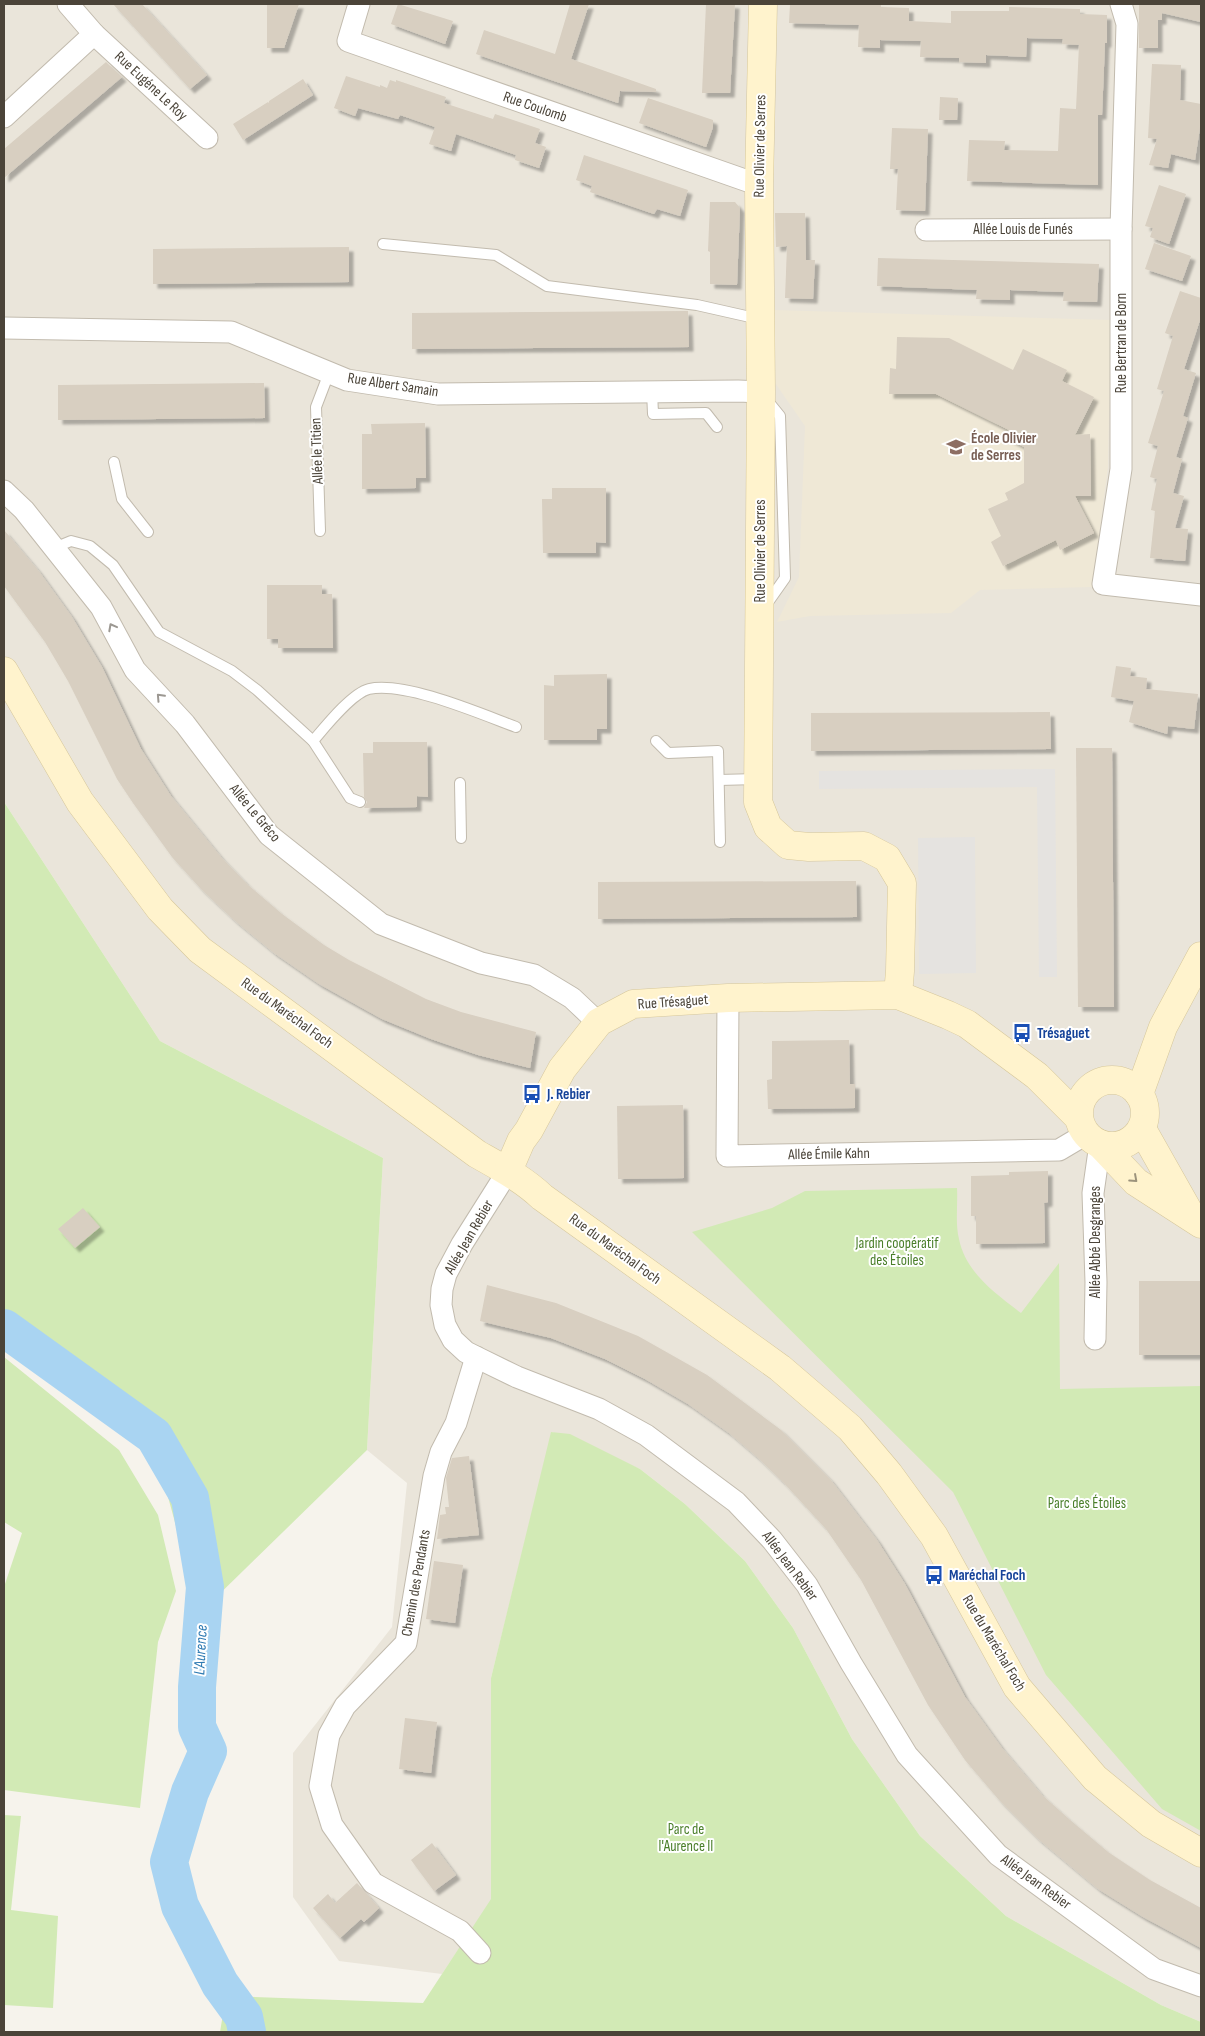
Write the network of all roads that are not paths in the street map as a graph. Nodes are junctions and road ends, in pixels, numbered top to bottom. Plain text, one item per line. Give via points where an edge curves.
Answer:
1 (68, 4) edge
2 (359, 4) edge
3 (763, 4) edge
4 (1121, 4) edge
5 (94, 34) junction
6 (4, 117) edge
7 (207, 138) dead end
8 (759, 185) junction
9 (1121, 229) junction
10 (926, 230) dead end
11 (383, 244) dead end
12 (760, 319) junction
13 (4, 328) edge
14 (329, 372) junction
15 (652, 391) junction
16 (761, 392) junction
17 (717, 427) dead end
18 (114, 462) dead end
19 (4, 491) edge
20 (320, 531) dead end
21 (148, 532) dead end
22 (54, 548) junction
23 (1201, 595) edge
24 (4, 671) edge
25 (516, 727) dead end
26 (313, 741) junction
27 (656, 741) dead end
28 (719, 780) junction
29 (758, 780) junction
30 (460, 783) dead end
31 (360, 802) dead end
32 (460, 838) dead end
33 (720, 842) dead end
34 (1201, 956) edge
35 (898, 995) junction
36 (728, 998) junction
37 (599, 1022) junction
38 (1162, 1027) junction
39 (1037, 1076) junction
40 (1102, 1084) junction
41 (1139, 1094) junction
42 (1142, 1129) junction
43 (1089, 1132) junction
44 (508, 1171) junction
45 (1197, 1221) edge
46 (1095, 1339) dead end
47 (476, 1357) junction
48 (1201, 1853) edge
49 (480, 1953) dead end
50 (1201, 1986) edge

1 - 5 street, Rue Eugéne Le Roy
2 - 8 street, Rue Coulomb via 348,41
3 - 8 street, Rue Olivier de Serres
4 - 9 street, Rue Bertran de Born via 1127,24
5 - 6 street
5 - 7 street, Rue Eugéne Le Roy
8 - 12 street, Rue Olivier de Serres
9 - 10 street, Allée Louis de Funés
9 - 23 street, Rue Bertran de Born via 1121,469 1104,584
11 - 12 lane via 496,255 547,286 697,305
12 - 16 street, Rue Olivier de Serres
13 - 14 street, Rue Albert Samain via 231,332
14 - 15 street, Rue Albert Samain via 347,380 438,394
14 - 20 lane, Allée le Titien via 316,408
15 - 16 street, Rue Albert Samain
15 - 17 lane via 653,414 706,413
16 - 29 street, Rue Olivier de Serres
18 - 21 lane via 122,499
19 - 22 street, Allée Le Gréco via 24,510
22 - 26 lane via 71,541 90,546 113,565 159,632 232,671
37 -> 22 street, Allée Le Gréco via 572,998 534,975 481,963 381,924 269,835 185,724 135,670 101,607
24 - 44 street, Rue du Maréchal Foch via 80,802 160,909 200,950 478,1154
25 - 26 lane via 426,695 386,688 368,689 350,701
26 - 31 lane via 350,798
27 - 28 lane via 668,753 718,751
28 - 29 lane
28 - 33 lane
29 - 35 street, Rue Olivier de Serres via 758,802 768,827 788,845 864,846 887,858 902,883
30 - 32 lane
34 - 38 street
35 - 36 street, Rue Trésaguet
35 - 39 street via 967,1024
36 - 37 street, Rue Trésaguet via 633,1004
36 - 43 street, Allée Émile Kahn via 727,1156 1059,1150
37 - 44 street, Rue Trésaguet via 562,1069 530,1130 521,1140
38 - 40 street
38 - 41 street
39 - 40 street
39 - 43 street
40 - 41 street via 1128,1084
40 - 43 street via 1081,1102
41 - 42 street via 1146,1113
42 - 43 street via 1131,1141 1116,1147
42 - 45 street
43 -> 45 street via 1136,1182
43 - 46 street, Allée Abbé Desgranges via 1096,1282
44 - 47 street, Allée Jean Rebier via 462,1244 442,1289 445,1325 453,1340
44 - 48 street, Rue du Maréchal Foch via 780,1368 850,1428 889,1474 934,1536 1017,1687 1095,1778 1151,1824
47 - 49 street, Chemin des Pendants via 456,1423 441,1452 434,1476 406,1643 345,1706 329,1735 320,1786 332,1825 373,1883 460,1930
47 - 50 street, Allée Jean Rebier via 599,1409 646,1434 736,1502 772,1540 807,1585 906,1755 998,1854 1154,1969

